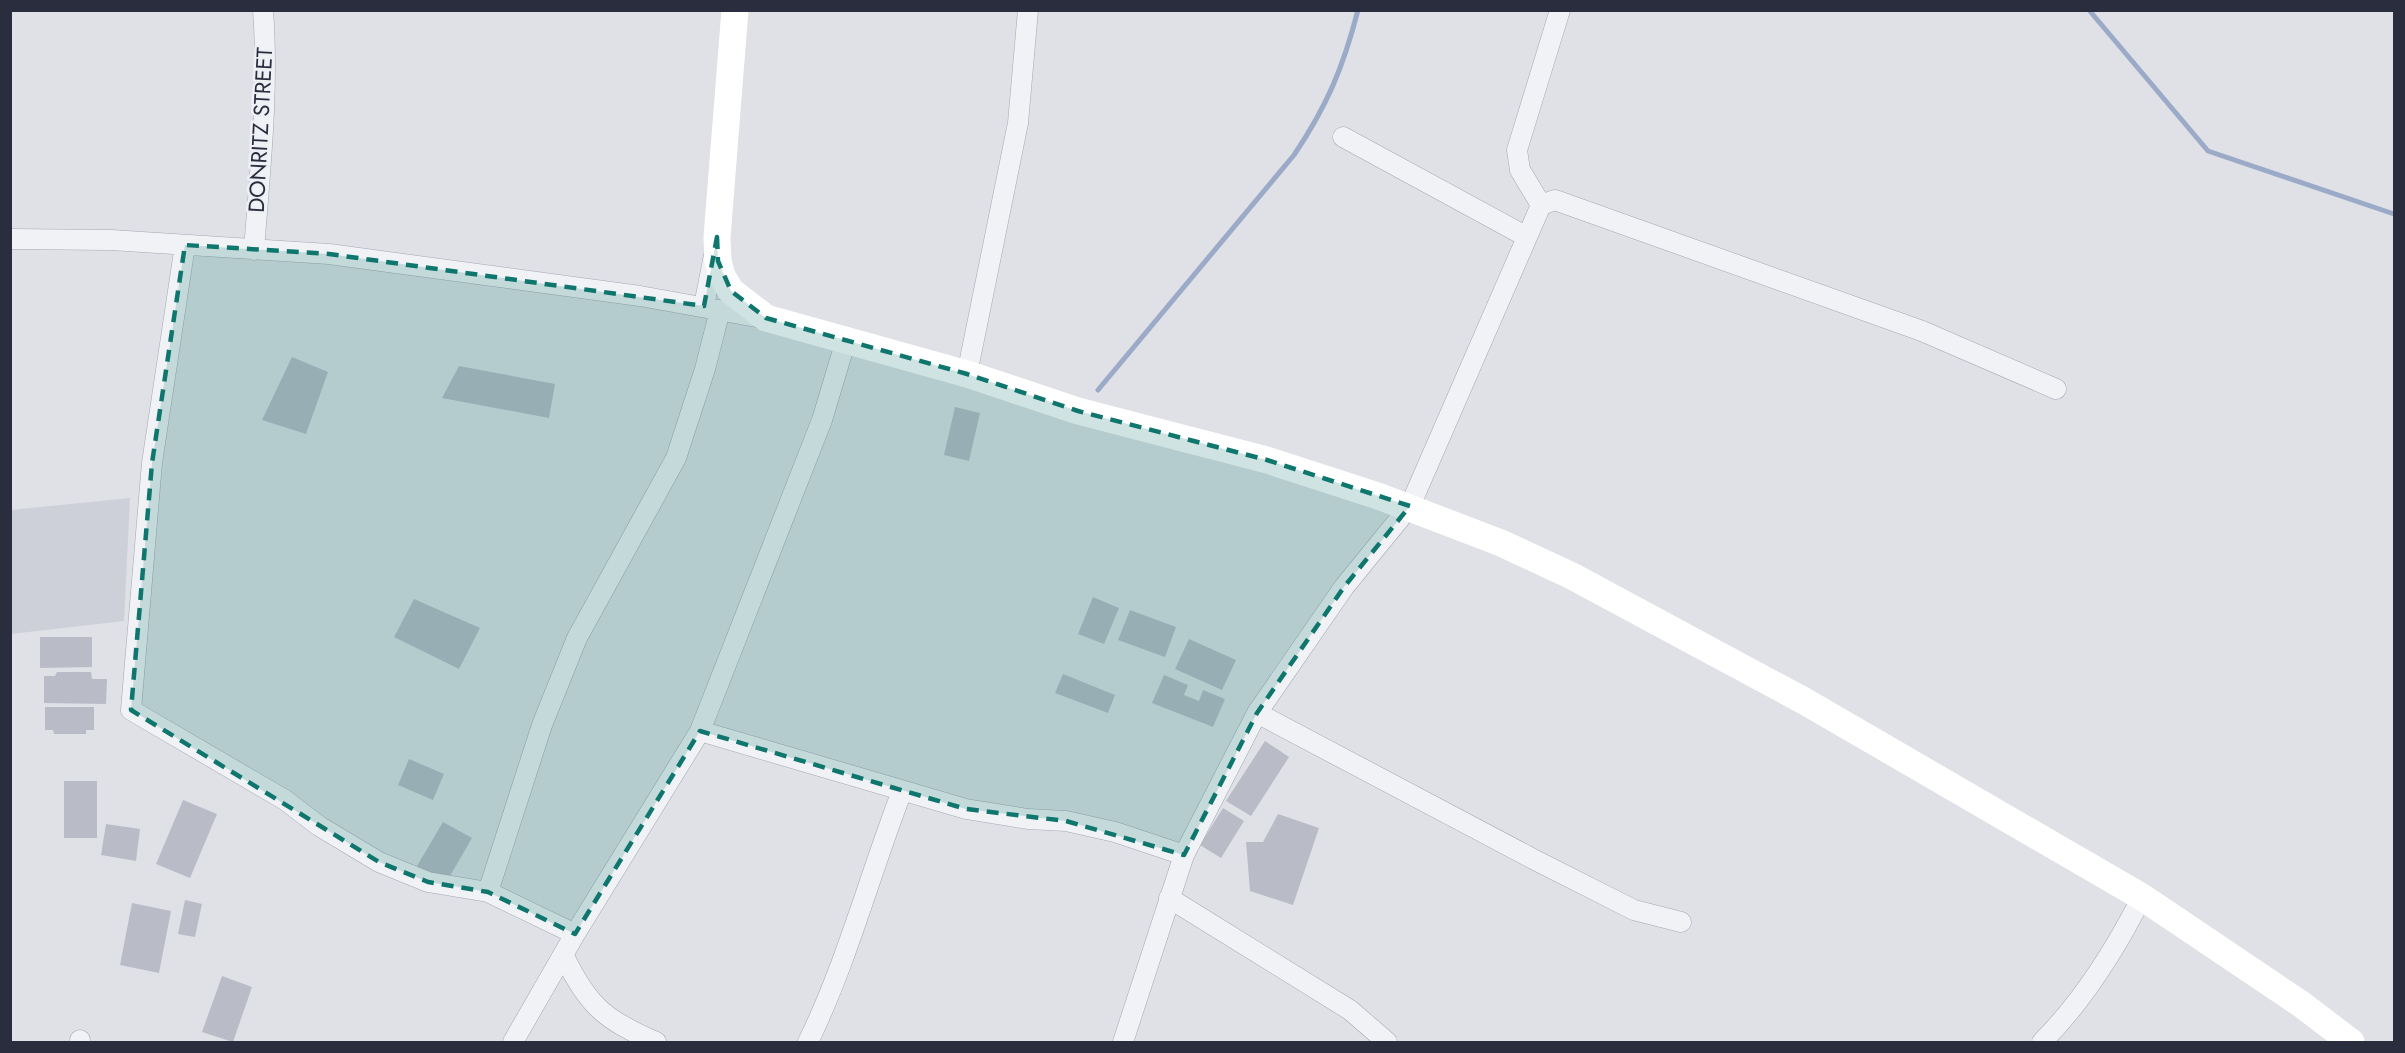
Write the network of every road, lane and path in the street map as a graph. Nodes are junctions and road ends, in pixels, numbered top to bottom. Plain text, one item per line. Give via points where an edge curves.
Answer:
1 (263, 10) edge
2 (735, 10) edge
3 (1028, 10) edge
4 (1560, 10) edge
5 (1343, 137) dead end
6 (1541, 205) junction
7 (717, 237) junction
8 (1527, 237) junction
9 (10, 239) edge
10 (185, 245) junction
11 (254, 250) junction
12 (712, 308) junction
13 (766, 318) junction
14 (846, 340) junction
15 (967, 374) junction
16 (2056, 389) dead end
17 (1410, 506) junction
18 (1257, 713) junction
19 (700, 731) junction
20 (902, 791) junction
21 (1184, 855) junction
22 (488, 892) junction
23 (2142, 897) junction
24 (1169, 898) junction
25 (1681, 922) dead end
26 (575, 934) junction
27 (564, 956) junction
28 (1382, 1041) edge
29 (513, 1042) edge
30 (656, 1042) edge
31 (808, 1042) edge
32 (1123, 1042) edge
33 (2042, 1042) edge
34 (2351, 1042) edge

1 - 11 street, DONRITZ STREET via 266,46
2 - 7 street
3 - 15 street via 1018,123
4 - 6 street via 1517,150 1520,170
5 - 8 street
6 - 8 street
6 - 16 street via 1555,200 1922,331
7 - 12 street
7 - 13 street via 718,261 731,291
8 - 17 street
9 - 10 street
10 - 11 street
10 - 22 street via 152,463 131,710 285,800 379,862 428,882
11 - 12 street via 377,260
12 - 13 street
12 - 22 street via 705,369 676,458 577,638 542,725
13 - 14 street
14 - 15 street
14 - 19 street via 822,420
15 - 17 street via 1078,411 1267,460
17 - 18 street via 1344,587
17 - 23 street via 1572,576 1676,630
18 - 21 street
18 - 25 street via 1634,910
19 - 20 street
19 - 26 street
20 - 21 street via 966,809 1066,821
20 - 31 street
21 - 24 street
22 - 26 street
23 - 33 street via 2090,985
23 - 34 street
24 - 28 street via 1350,1010
24 - 32 street
26 - 27 street
27 - 29 street
27 - 30 street via 579,987 594,1006 625,1029

